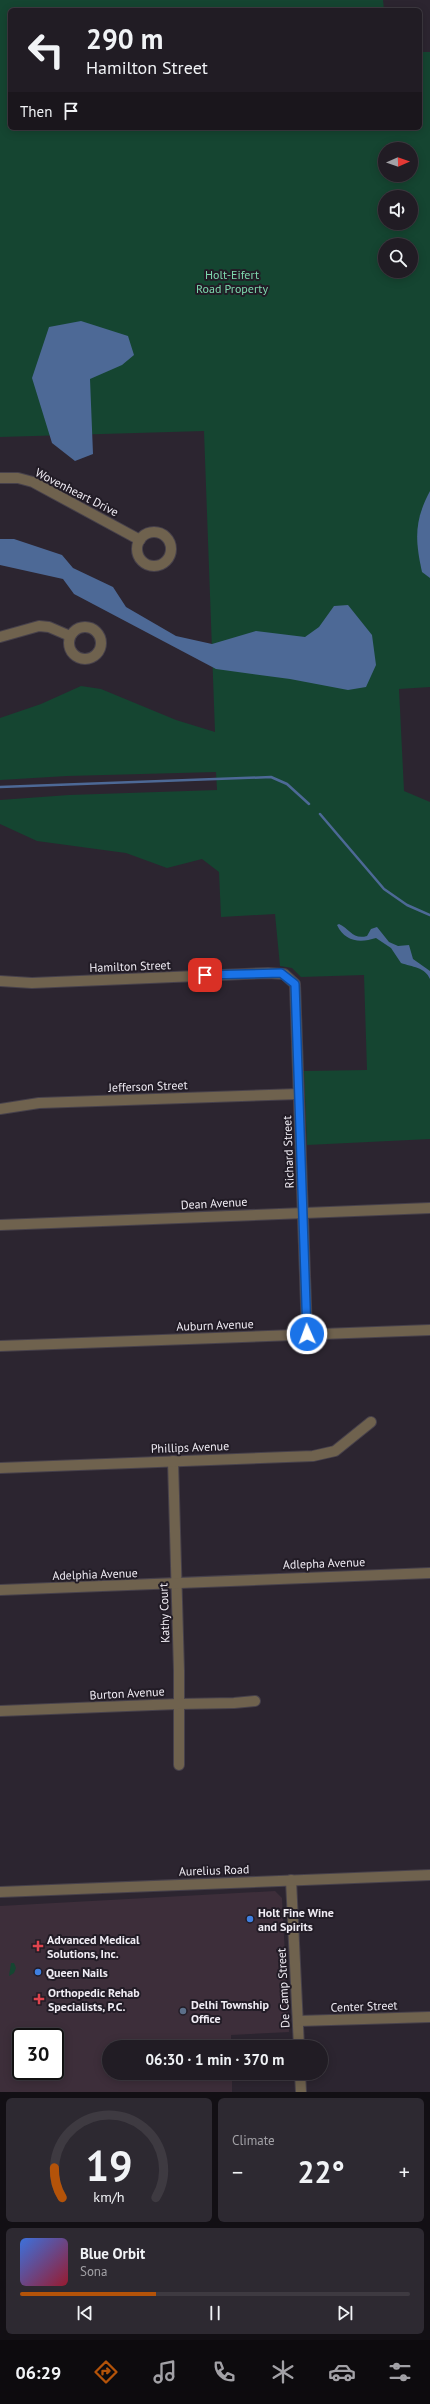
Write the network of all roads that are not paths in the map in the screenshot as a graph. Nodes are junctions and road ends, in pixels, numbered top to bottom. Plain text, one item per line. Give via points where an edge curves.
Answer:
1 (0, 478) edge
2 (140, 540) dead end
3 (70, 636) dead end
4 (0, 637) edge
5 (284, 974) joint
6 (0, 981) edge
7 (298, 1094) junction
8 (0, 1109) edge
9 (430, 1208) edge
10 (303, 1212) junction
11 (0, 1225) edge
12 (430, 1330) edge
13 (307, 1334) junction
14 (0, 1346) edge
15 (371, 1422) dead end
16 (173, 1461) junction
17 (0, 1468) edge
18 (430, 1573) edge
19 (262, 1578) joint
20 (176, 1584) junction
21 (0, 1590) edge
22 (255, 1701) dead end
23 (178, 1704) junction
24 (0, 1712) edge
25 (179, 1765) dead end
26 (430, 1875) edge
27 (291, 1880) junction
28 (0, 1892) edge
29 (430, 2017) edge
30 (298, 2021) junction
31 (299, 2040) edge
32 (300, 2080) edge
33 (301, 2092) edge

1 - 2 street, Wovenheart Drive via 18,478 33,482
3 - 4 street via 39,626
5 - 6 street, Hamilton Street via 32,983
5 - 7 street, Richard Street via 295,984 297,994
7 - 8 street, Jefferson Street via 39,1103
7 - 10 street, Richard Street
9 - 10 street, Dean Avenue
10 - 11 street, Dean Avenue
10 - 13 street, Richard Street
12 - 13 street, Auburn Avenue
13 - 14 street, Auburn Avenue
15 - 16 street, Phillips Avenue via 335,1451 325,1454
16 - 17 street, Phillips Avenue
16 - 20 street, Kathy Court
18 - 19 street, Adlepha Avenue
19 - 20 street, Adelphia Avenue
20 - 21 street, Adelphia Avenue
20 - 23 street, Kathy Court
22 - 23 street, Burton Avenue
23 - 24 street, Burton Avenue
23 - 25 street, Kathy Court
26 - 27 street, Aurelius Road
27 - 28 street, Aurelius Road
27 - 30 street, De Camp Street
29 - 30 street, Center Street
30 - 31 street, De Camp Street
32 - 33 street

